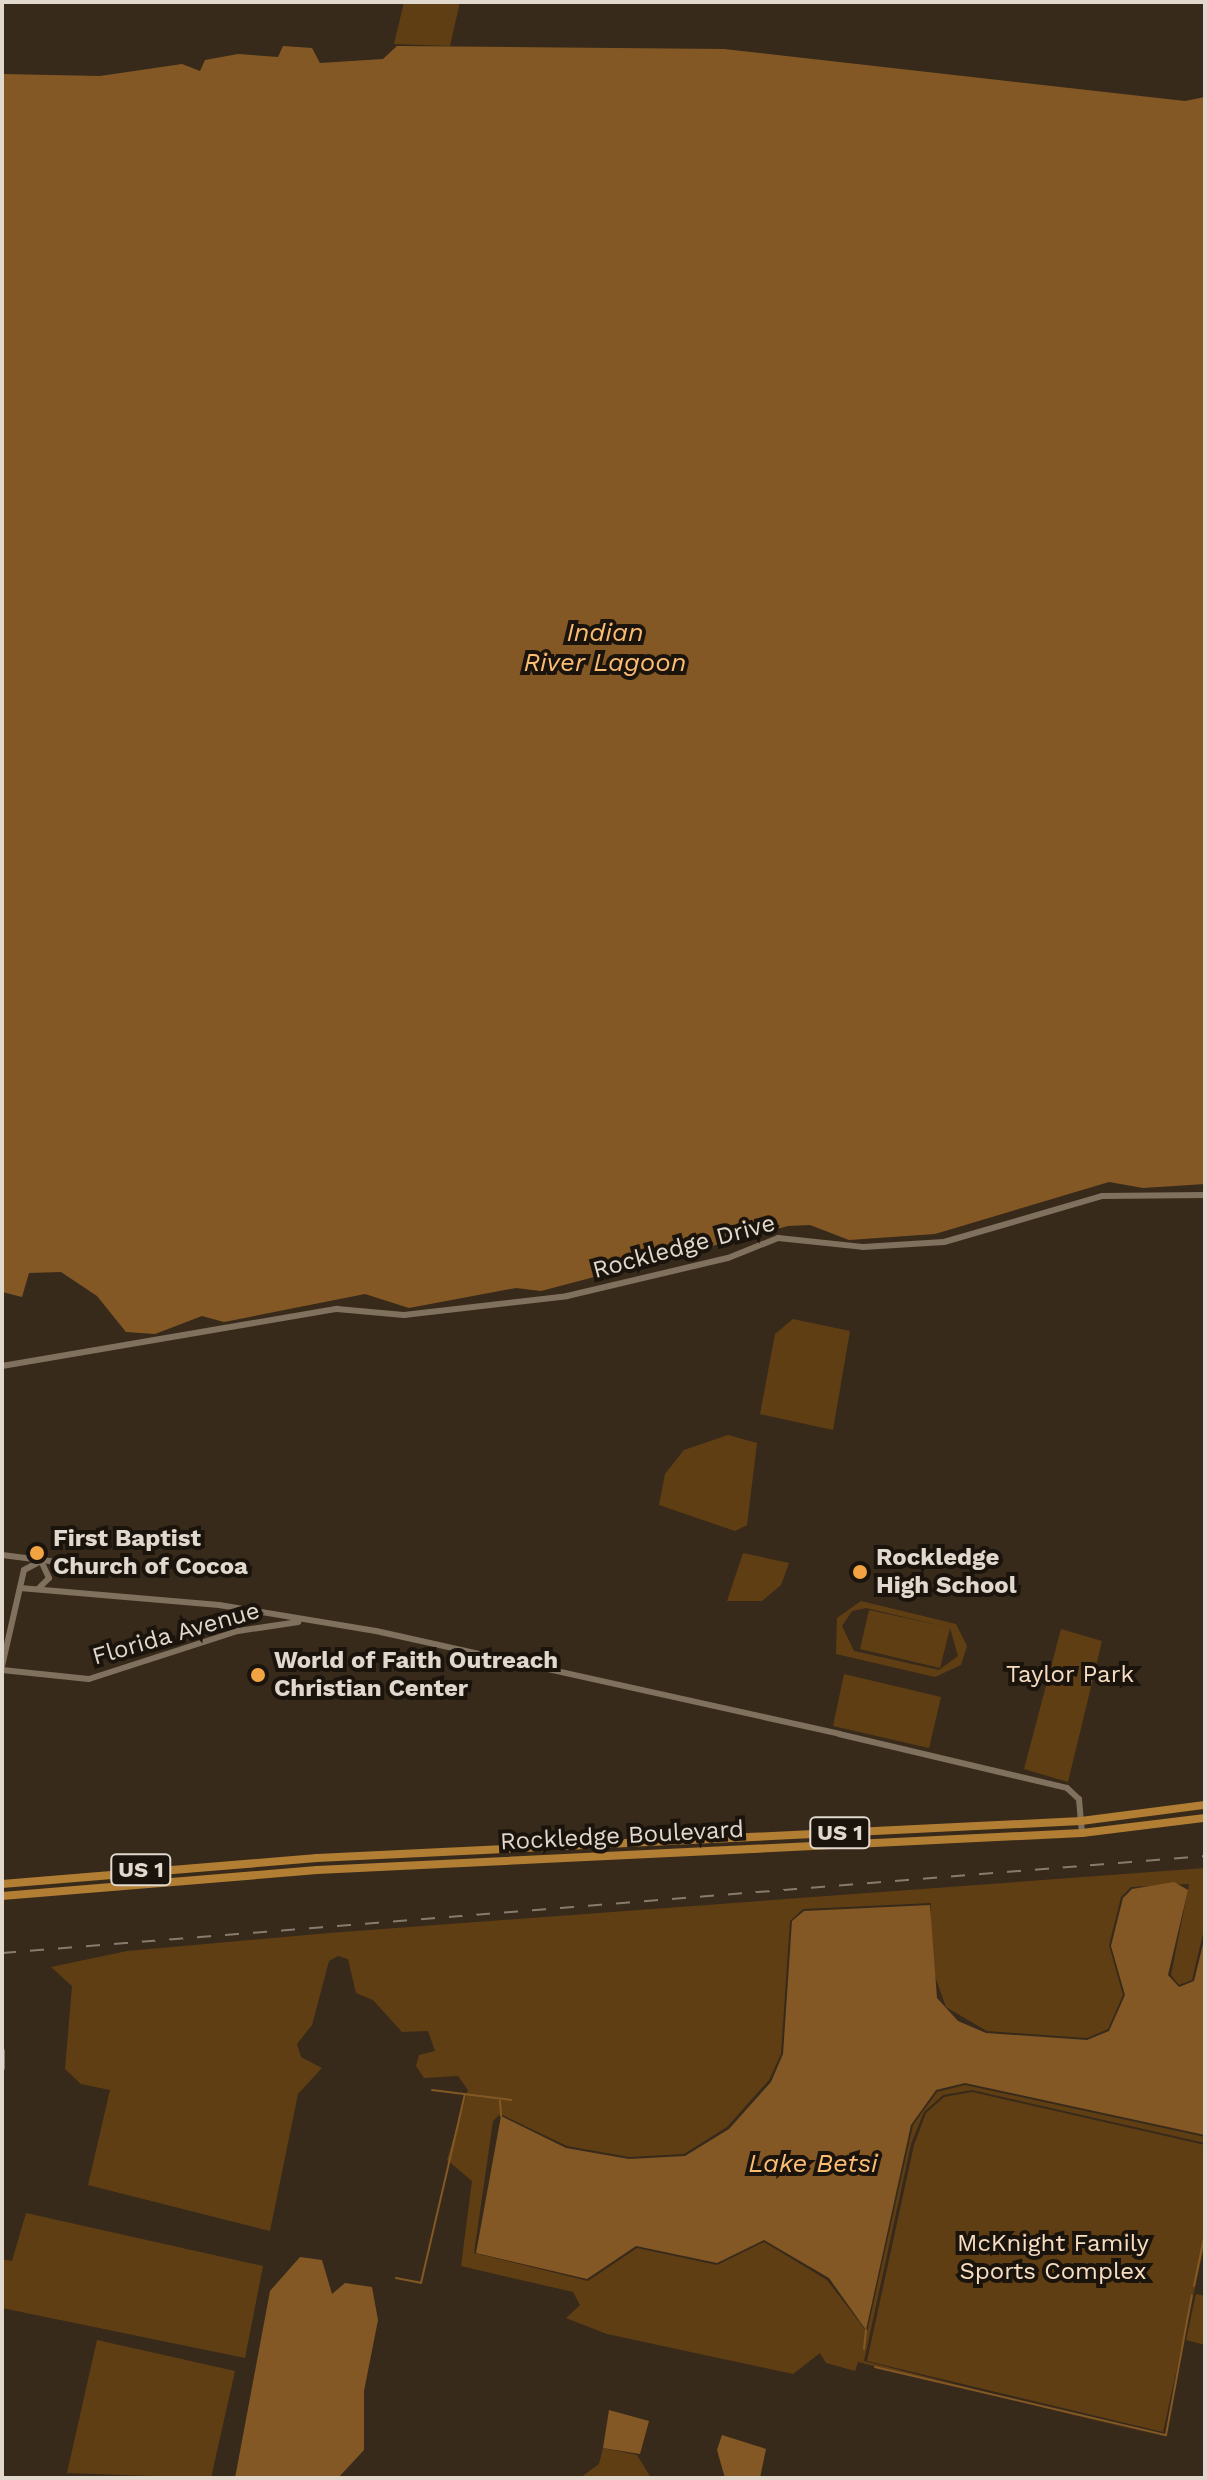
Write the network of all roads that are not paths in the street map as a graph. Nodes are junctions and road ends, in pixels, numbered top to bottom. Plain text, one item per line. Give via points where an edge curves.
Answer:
1 (1205, 1195) edge
2 (2, 1366) edge
3 (2, 1555) edge
4 (17, 1558) junction
5 (41, 1562) junction
6 (23, 1572) junction
7 (49, 1576) junction
8 (20, 1588) junction
9 (35, 1588) junction
10 (58, 1590) junction
11 (258, 1611) junction
12 (314, 1622) junction
13 (268, 1624) junction
14 (2, 1668) edge
15 (1205, 1806) edge
16 (1190, 1808) junction
17 (1205, 1818) edge
18 (1081, 1821) junction
19 (1188, 1821) junction
20 (1171, 1823) junction
21 (948, 1828) junction
22 (924, 1829) junction
23 (1082, 1833) junction
24 (708, 1839) junction
25 (673, 1841) junction
26 (928, 1841) junction
27 (900, 1842) junction
28 (691, 1852) junction
29 (398, 1854) junction
30 (653, 1854) junction
31 (379, 1867) junction
32 (97, 1875) junction
33 (2, 1884) edge
34 (81, 1889) junction
35 (2, 1896) edge
36 (2, 2051) edge
37 (2, 2068) edge

1 - 2 street, Rockledge Drive via 1110,1194 944,1242 863,1247 778,1238 728,1258 567,1296 404,1315 337,1309
3 - 4 street
4 - 5 street
4 - 6 street
5 - 6 street
5 - 7 street
5 - 7 street via 58,1562
6 - 8 street
6 - 9 street
7 - 9 street
7 - 10 street
8 - 9 street
8 - 14 street
9 - 10 street
10 - 11 street
11 - 12 street
11 - 13 street
12 - 13 street, Florida Avenue
12 - 18 street via 1067,1788 1079,1799
13 - 14 street, Florida Avenue via 89,1679
15 - 16 main road, Rockledge Boulevard / US 1
15 - 19 main road
16 - 18 main road, Rockledge Boulevard / US 1
16 - 20 main road
17 - 19 main road, Rockledge Boulevard / US 1
18 - 21 main road, Rockledge Boulevard / US 1
18 - 23 street
19 - 20 main road, Rockledge Boulevard / US 1
20 - 23 main road, Rockledge Boulevard / US 1
21 - 22 main road, Rockledge Boulevard / US 1
21 - 26 main road
22 - 24 main road, Rockledge Boulevard / US 1
22 - 27 main road
23 - 26 main road, Rockledge Boulevard / US 1
24 - 25 main road, Rockledge Boulevard / US 1
24 - 28 main road
25 - 29 main road, Rockledge Boulevard / US 1
25 - 30 main road
26 - 27 main road, Rockledge Boulevard / US 1
27 - 28 main road, Rockledge Boulevard / US 1
28 - 30 main road, Rockledge Boulevard / US 1
29 - 31 main road
29 - 32 main road, Rockledge Boulevard / US 1
30 - 31 main road, Rockledge Boulevard / US 1
31 - 34 main road, Rockledge Boulevard / US 1
32 - 33 main road, Rockledge Boulevard / US 1
32 - 34 main road
34 - 35 main road, Rockledge Boulevard / US 1
36 - 37 street

